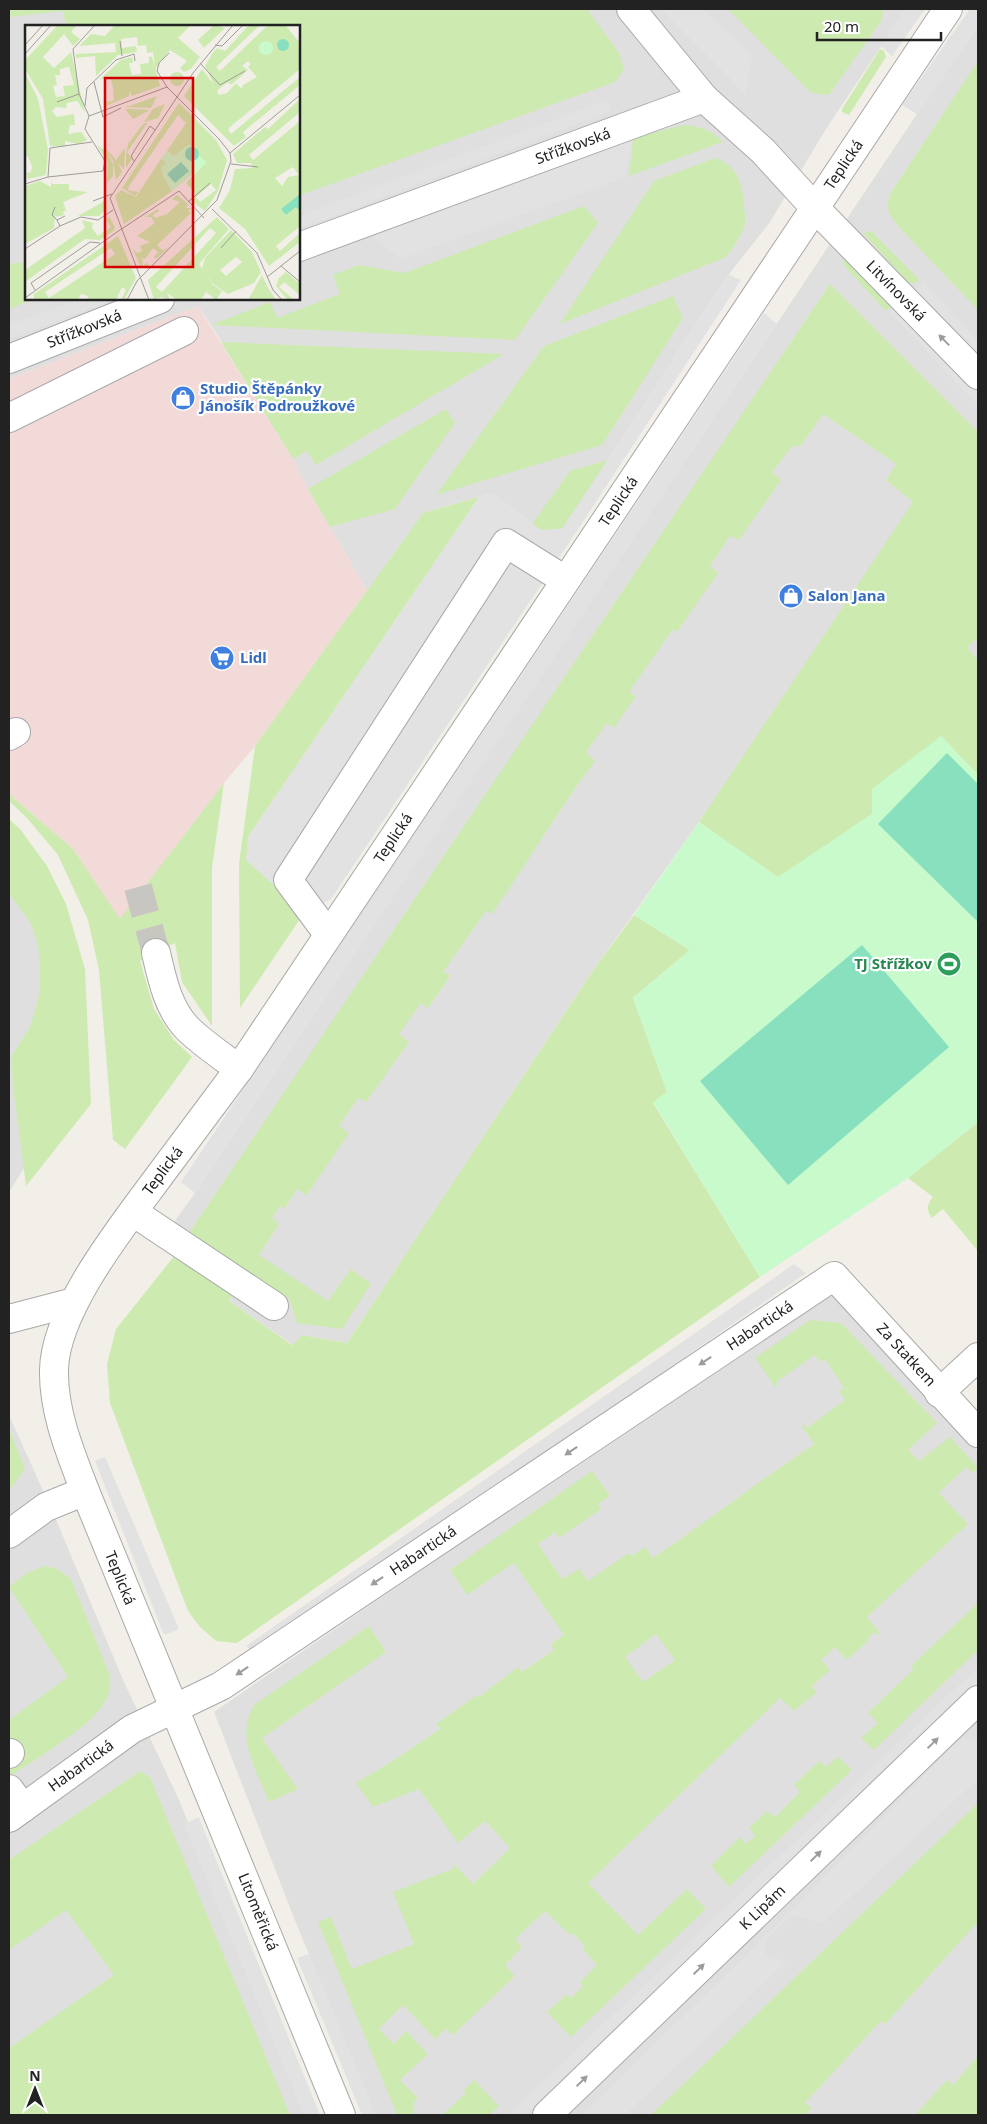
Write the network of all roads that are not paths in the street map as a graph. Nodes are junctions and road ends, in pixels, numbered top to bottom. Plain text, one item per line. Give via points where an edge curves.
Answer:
1 (631, 9) edge
2 (948, 9) edge
3 (704, 98) junction
4 (814, 206) junction
5 (300, 247) edge
6 (157, 300) edge
7 (184, 331) dead end
8 (9, 359) edge
9 (978, 375) edge
10 (9, 418) edge
11 (565, 580) junction
12 (328, 934) junction
13 (156, 953) tunnel mouth
14 (239, 1068) junction
15 (133, 1212) junction
16 (834, 1276) joint
17 (74, 1302) junction
18 (274, 1306) dead end
19 (9, 1319) edge
20 (978, 1357) edge
21 (939, 1393) junction
22 (978, 1433) edge
23 (85, 1491) junction
24 (9, 1534) edge
25 (978, 1700) edge
26 (174, 1709) junction
27 (14, 1805) edge
28 (341, 2115) edge
29 (547, 2115) edge

1 - 3 street
2 - 4 street, Teplická
3 - 4 street via 762,151
3 - 5 street, Střížkovská
9 -> 4 street, Litvínovská
4 - 11 street, Teplická
6 - 8 street, Střížkovská
7 - 10 street
11 - 12 street, Teplická
11 - 12 street via 506,543 288,880
12 - 14 street, Teplická
13 - 14 street via 172,1006 186,1027
14 - 15 street, Teplická
15 - 17 street, Teplická
15 - 18 street
16 - 21 street, Za Statkem
16 -> 26 street, Habartická via 221,1686
17 - 19 street
17 - 23 street, Teplická via 56,1347 54,1371 64,1434
20 - 21 street
21 - 22 street, Za Statkem
23 - 24 street via 46,1507
23 - 26 street, Teplická
29 -> 25 street, K Lipám
26 - 27 street, Habartická via 132,1729
26 - 28 street, Litoměřická

